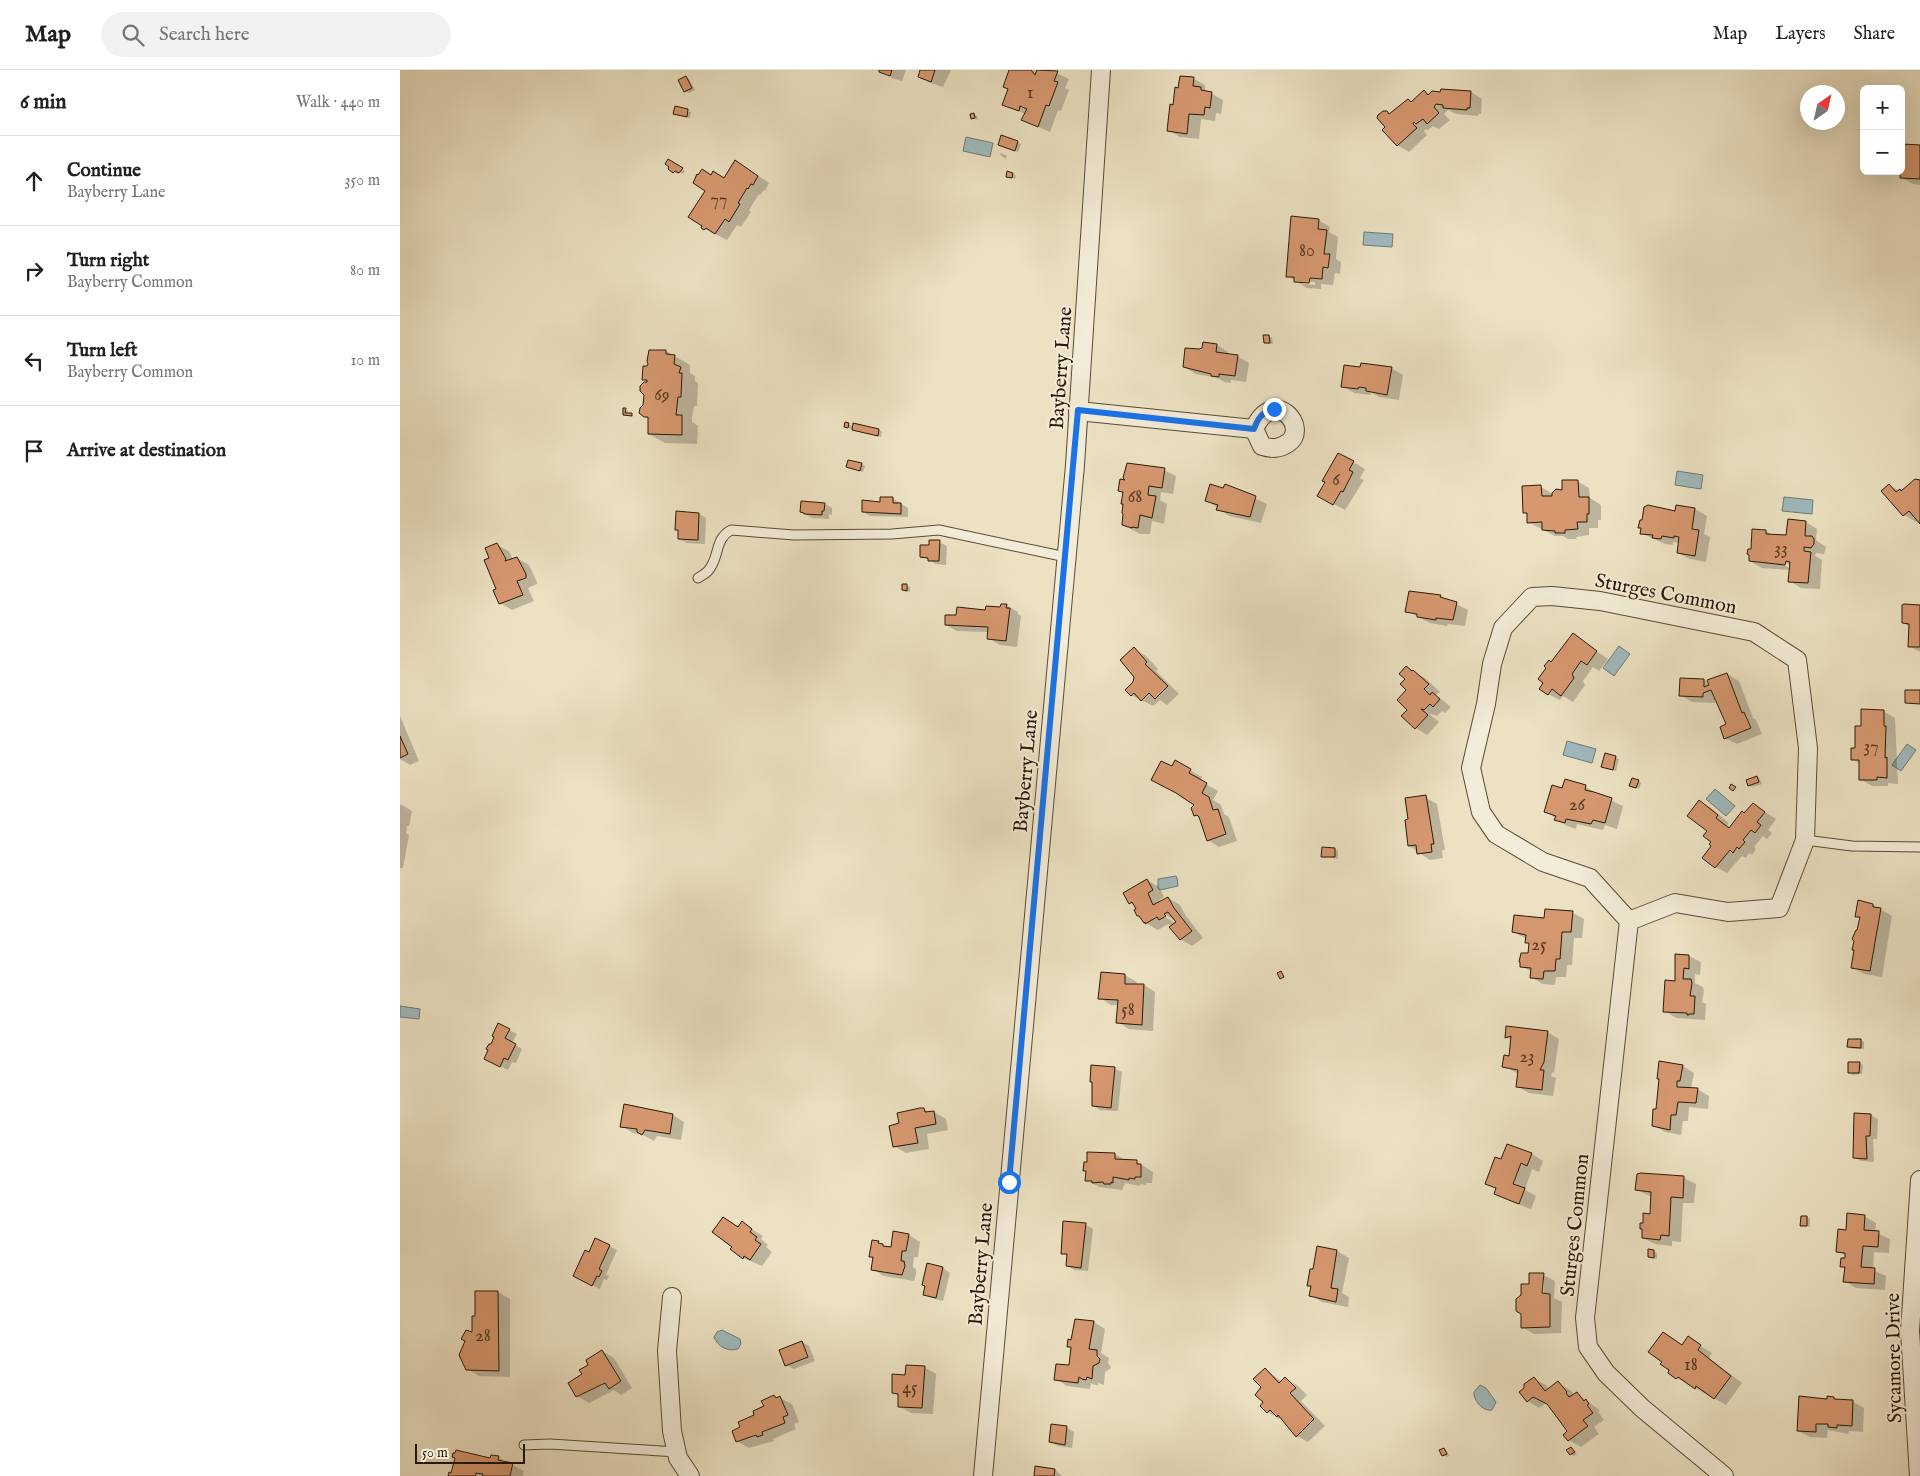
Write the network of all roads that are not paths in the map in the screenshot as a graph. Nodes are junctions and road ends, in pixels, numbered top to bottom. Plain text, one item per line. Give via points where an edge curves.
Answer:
1 (1101, 70) edge
2 (1078, 410) junction
3 (1254, 429) dead end
4 (1066, 556) junction
5 (698, 578) dead end
6 (1805, 840) junction
7 (1920, 847) edge
8 (1629, 921) junction
9 (1920, 1180) edge
10 (672, 1296) dead end
11 (524, 1445) dead end
12 (677, 1452) junction
13 (690, 1476) edge
14 (983, 1476) edge
15 (1724, 1476) edge
16 (1919, 1476) edge

1 - 2 street, Bayberry Lane
2 - 3 street
2 - 4 street, Bayberry Lane
4 - 5 lane via 939,530 794,535 731,530 720,539 715,560 708,571
4 - 14 street, Bayberry Lane
6 - 7 lane via 1852,846
6 - 8 street, Sturges Common via 1779,908 1728,912 1675,903
6 - 8 street, Sturges Common via 1808,748 1797,660 1754,632 1600,601 1532,597 1503,628 1492,664 1471,768 1481,812 1496,834 1535,858 1590,878
8 - 15 street, Sturges Common via 1585,1318 1588,1347 1606,1373 1642,1408
9 - 16 street, Sycamore Drive via 1910,1331
10 - 12 street via 667,1351 672,1431
11 - 12 lane
12 - 13 street

